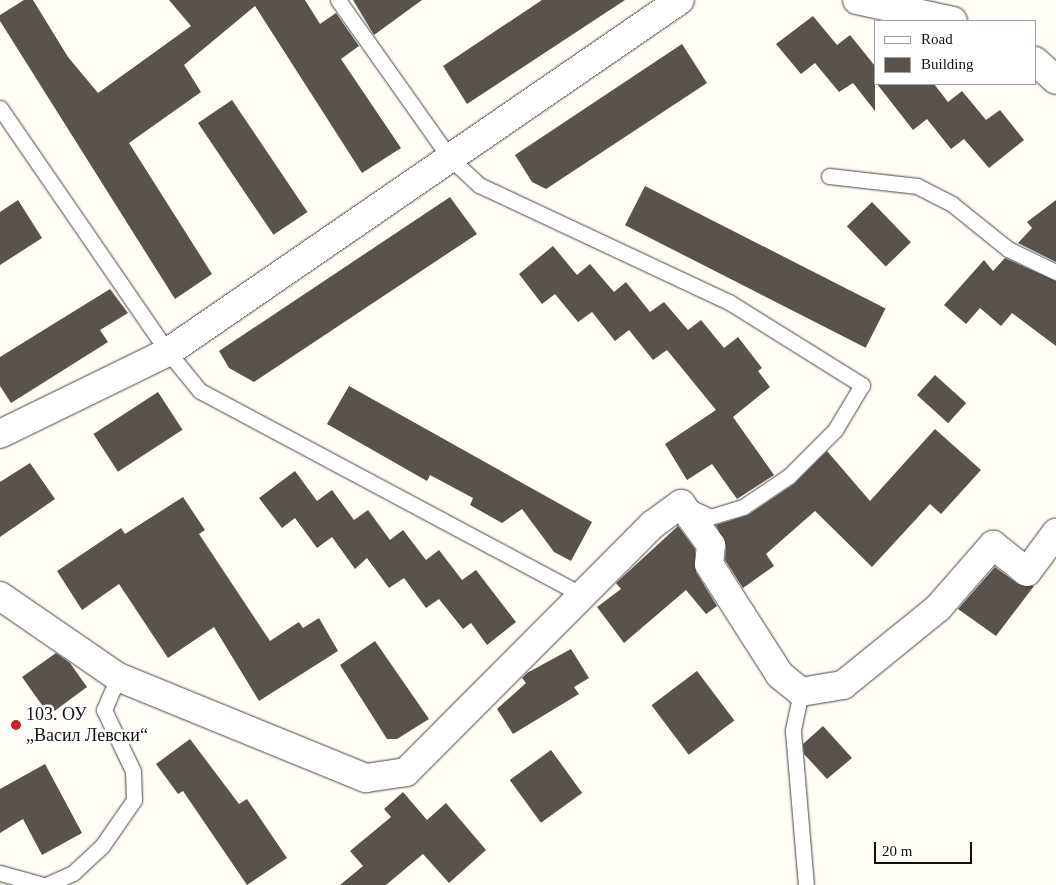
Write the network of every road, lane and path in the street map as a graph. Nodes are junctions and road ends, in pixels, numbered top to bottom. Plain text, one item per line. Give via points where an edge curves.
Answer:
1 (338, 0) edge
2 (680, 0) edge
3 (857, 0) edge
4 (948, 20) edge
5 (1036, 62) edge
6 (1056, 80) edge
7 (0, 108) edge
8 (450, 158) junction
9 (829, 176) dead end
10 (1056, 272) edge
11 (168, 352) junction
12 (0, 434) edge
13 (681, 504) junction
14 (1056, 534) edge
15 (0, 596) edge
16 (582, 596) junction
17 (118, 677) junction
18 (801, 692) junction
19 (0, 872) edge
20 (45, 885) edge
21 (806, 885) edge

1 - 8 lane
2 - 8 street
3 - 4 street
5 - 6 street
7 - 11 lane
8 - 11 street
8 - 13 lane via 479,185 729,302 862,385 834,430 789,476 743,507 711,517
9 - 10 lane via 917,186 952,204 1008,249
11 - 12 street
11 - 16 lane via 200,391
13 - 16 street via 652,525
13 - 18 street via 711,545 709,564 749,627 780,674
14 - 18 street via 1027,572 992,546 938,608 843,685
15 - 17 street
16 - 17 street via 406,772 366,778 327,766
17 - 20 lane via 104,710 133,771 134,800 102,846 73,873
18 - 21 lane via 793,731
19 - 20 lane

